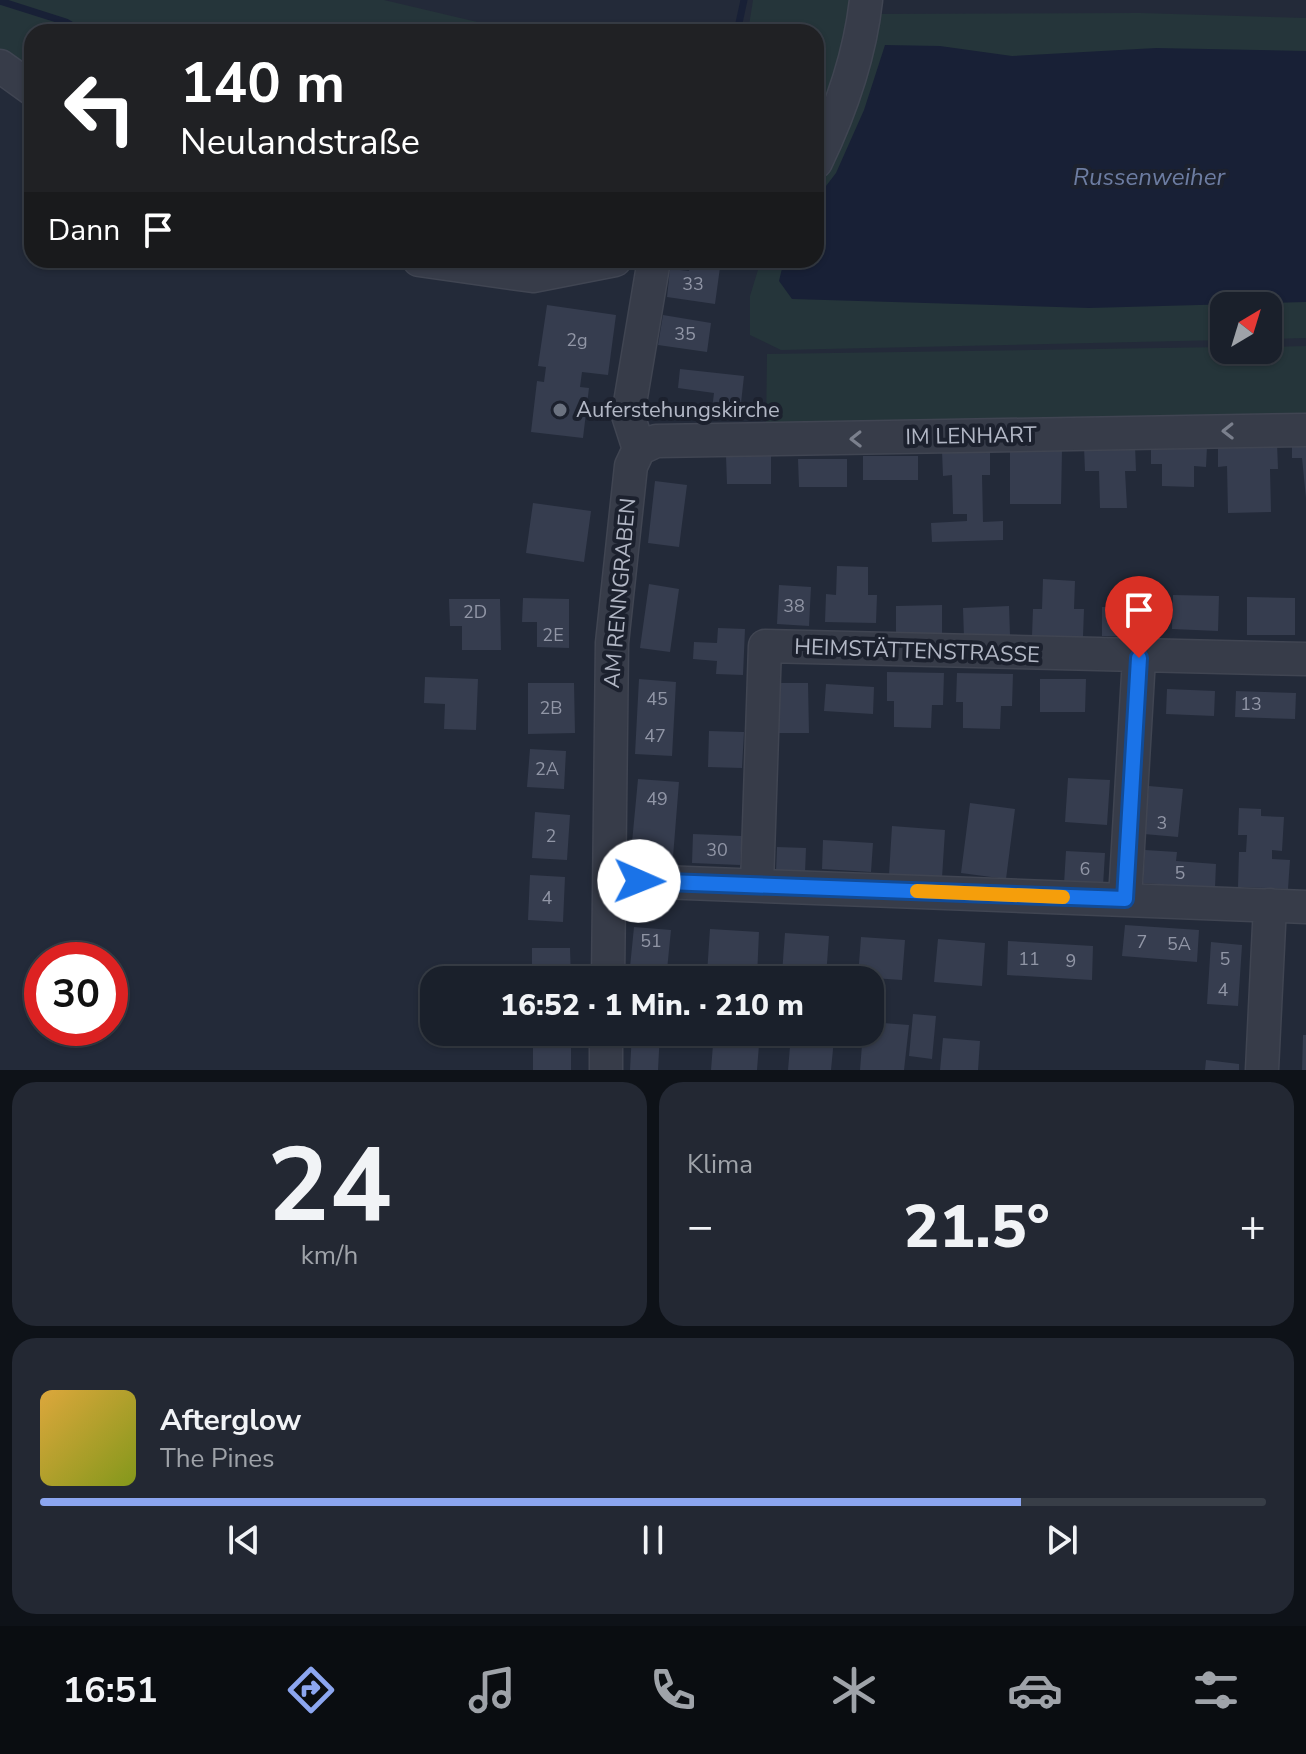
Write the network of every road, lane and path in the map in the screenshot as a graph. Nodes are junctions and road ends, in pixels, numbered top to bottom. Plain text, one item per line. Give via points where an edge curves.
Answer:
1 (866, 0) edge
2 (0, 66) edge
3 (24, 83) edge
4 (824, 145) edge
5 (476, 268) edge
6 (574, 268) edge
7 (653, 268) edge
8 (1306, 430) edge
9 (639, 449) junction
10 (1139, 658) junction
11 (1306, 659) edge
12 (610, 880) junction
13 (757, 884) junction
14 (1125, 899) junction
15 (1270, 905) junction
16 (1306, 907) edge
17 (608, 966) edge
18 (606, 1046) edge
19 (606, 1070) edge
20 (1262, 1070) edge

1 - 4 street via 838,114
2 - 3 street
5 - 6 street via 533,276
7 - 9 street via 628,415
8 -> 9 street, IM LENHART via 656,441
9 - 12 street, AM RENNGRABEN via 631,466 612,643
10 - 11 street, HEIMSTÄTTENSTRASSE
10 - 13 street, HEIMSTÄTTENSTRASSE via 765,646
10 - 14 street
12 - 13 street
12 - 17 street, AM RENNGRABEN
13 - 14 street
14 - 15 street
15 - 16 street
15 - 20 street
18 - 19 street

